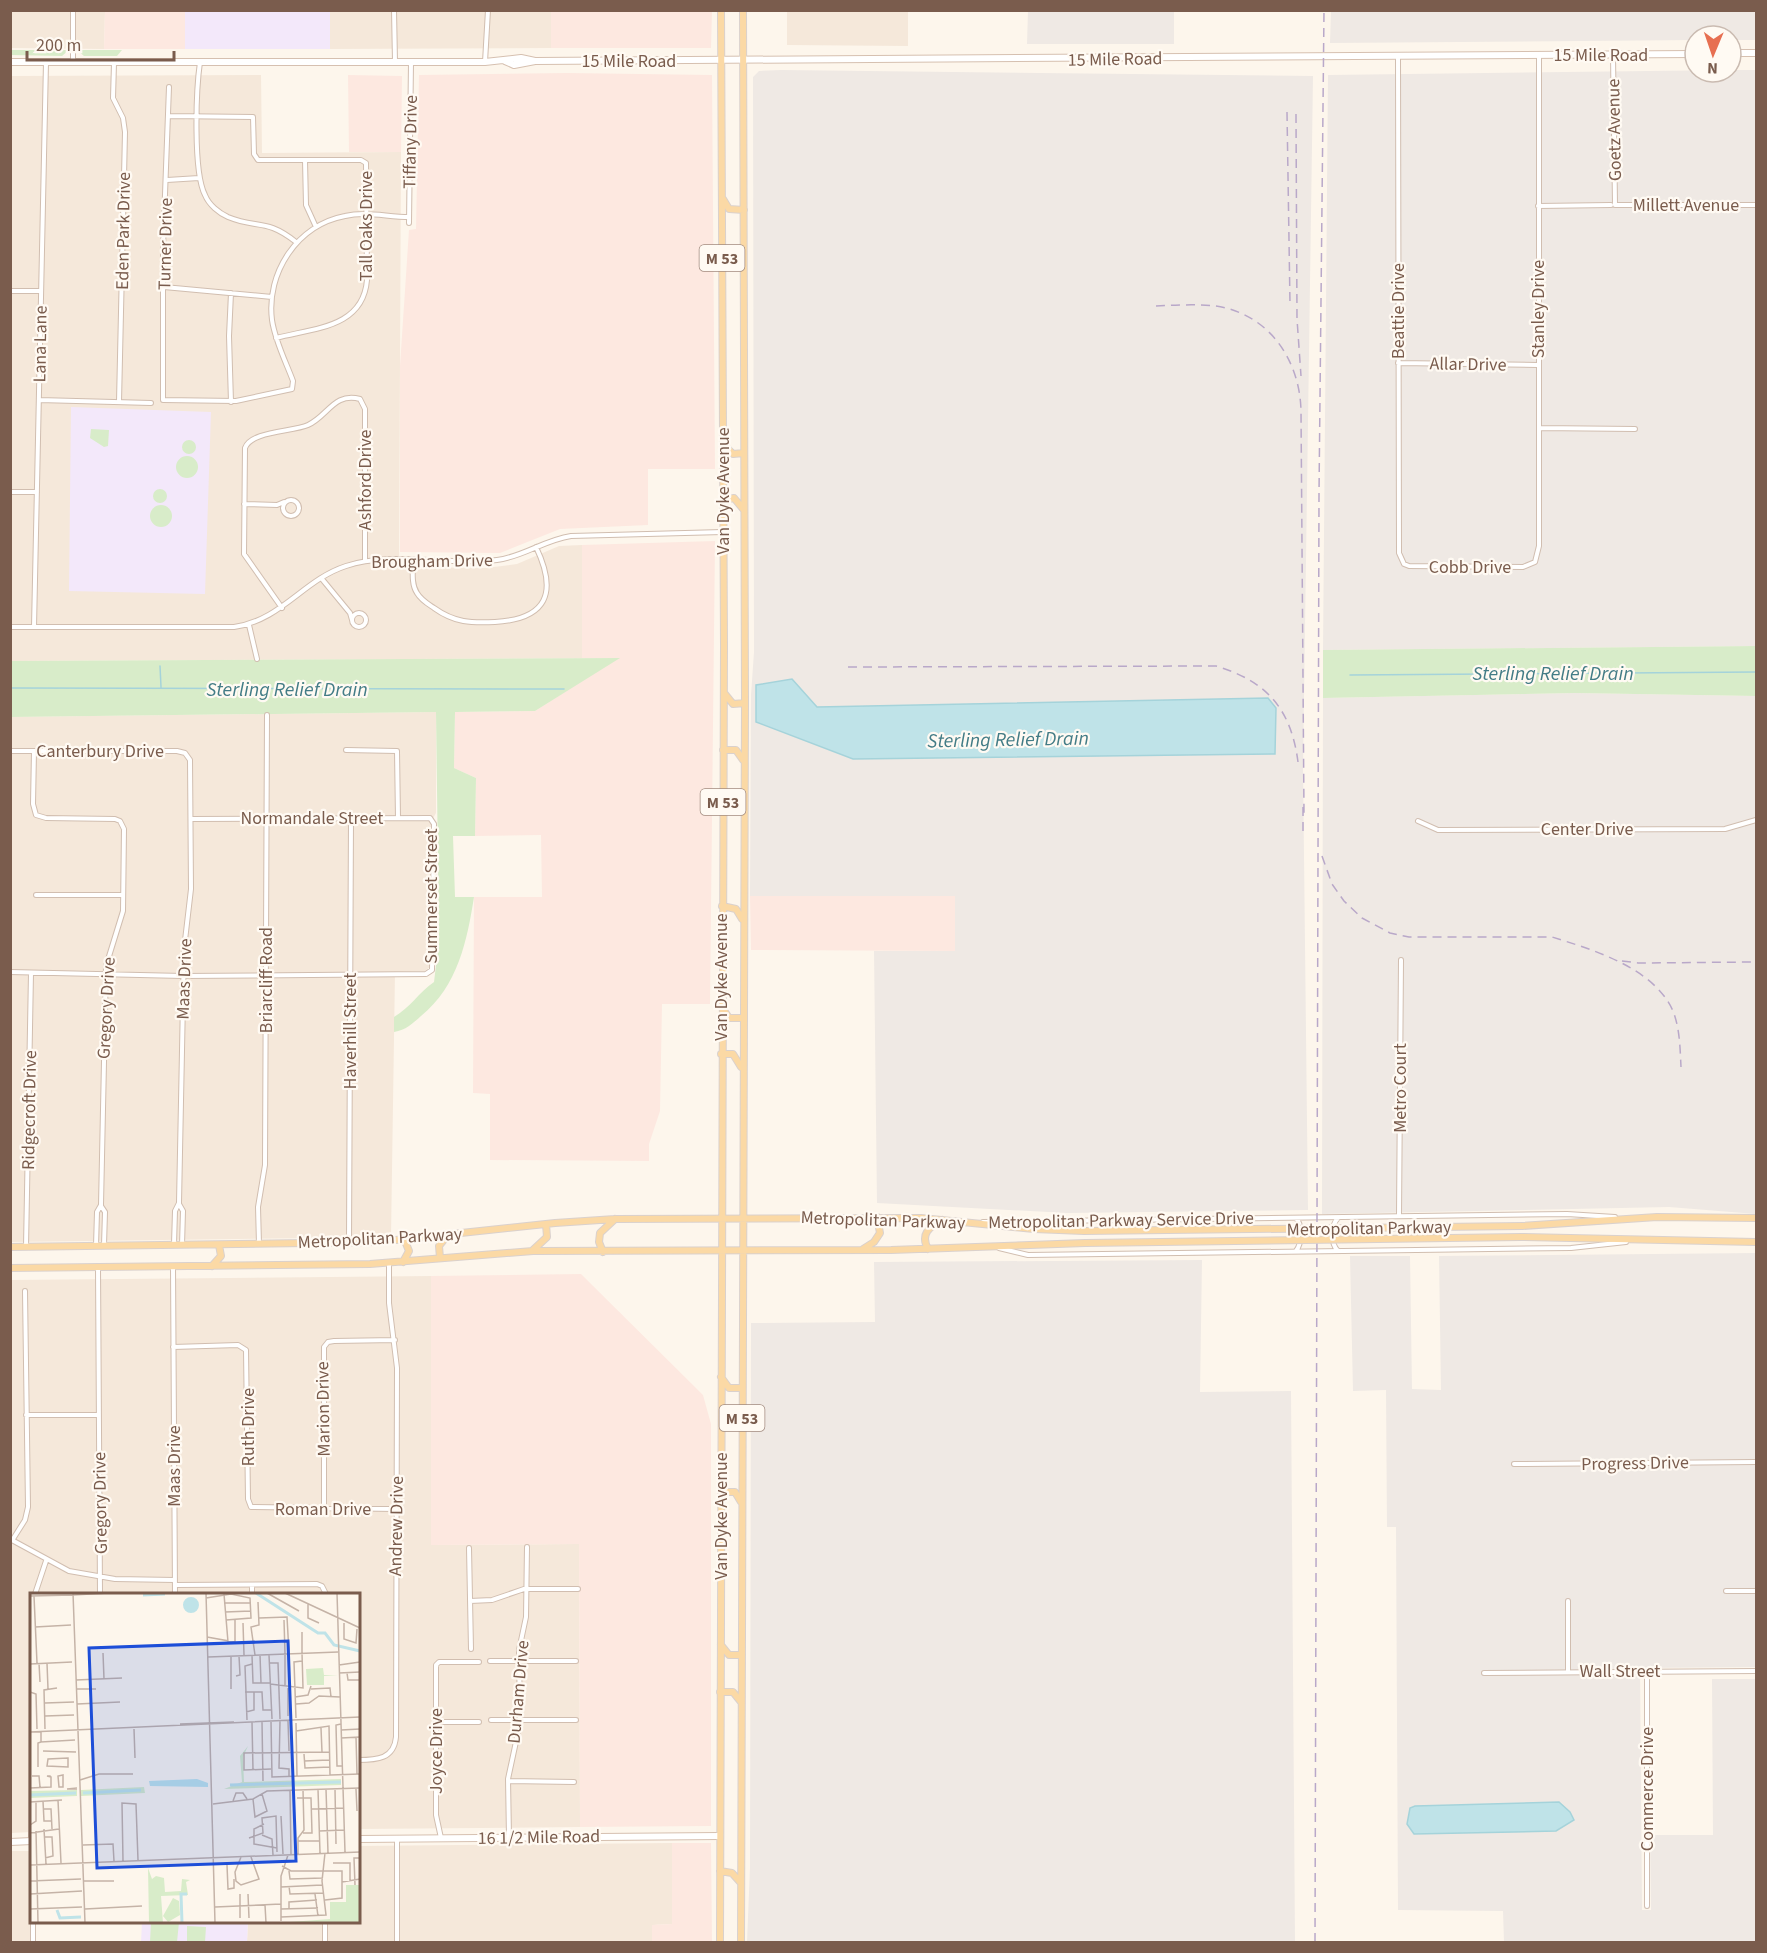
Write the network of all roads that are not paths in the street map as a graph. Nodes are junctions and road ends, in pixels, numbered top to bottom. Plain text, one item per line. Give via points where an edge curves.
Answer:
1 (73, 10) edge
2 (394, 10) edge
3 (488, 10) edge
4 (721, 10) edge
5 (742, 10) edge
6 (1683, 54) edge
7 (1539, 55) junction
8 (1613, 55) junction
9 (1398, 56) junction
10 (721, 61) junction
11 (10, 62) edge
12 (46, 62) junction
13 (73, 62) junction
14 (114, 62) junction
15 (200, 62) junction
16 (395, 62) junction
17 (411, 62) junction
18 (485, 62) junction
19 (742, 62) junction
20 (169, 87) dead end
21 (168, 116) junction
22 (199, 116) junction
23 (305, 160) junction
24 (199, 178) junction
25 (167, 180) junction
26 (722, 198) junction
27 (1613, 205) junction
28 (1756, 205) edge
29 (1538, 206) junction
30 (744, 210) junction
31 (367, 214) junction
32 (409, 217) junction
33 (409, 223) dead end
34 (316, 227) junction
35 (296, 242) junction
36 (722, 249) junction
37 (744, 259) junction
38 (164, 287) junction
39 (10, 291) edge
40 (41, 291) junction
41 (231, 293) junction
42 (272, 297) junction
43 (276, 338) junction
44 (1398, 363) junction
45 (1538, 364) junction
46 (39, 400) junction
47 (119, 402) junction
48 (231, 402) junction
49 (152, 403) dead end
50 (1539, 428) junction
51 (1635, 429) dead end
52 (723, 443) junction
53 (744, 453) junction
54 (10, 492) edge
55 (37, 492) junction
56 (723, 500) junction
57 (285, 502) junction
58 (243, 504) junction
59 (277, 505) junction
60 (283, 508) junction
61 (744, 510) junction
62 (723, 532) junction
63 (536, 547) junction
64 (365, 561) junction
65 (413, 561) junction
66 (1535, 562) joint
67 (1404, 564) joint
68 (322, 579) junction
69 (283, 608) junction
70 (350, 613) junction
71 (357, 613) junction
72 (352, 621) junction
73 (249, 625) junction
74 (10, 627) edge
75 (34, 627) junction
76 (257, 658) dead end
77 (723, 691) junction
78 (745, 703) junction
79 (267, 714) dead end
80 (346, 750) dead end
81 (723, 750) junction
82 (10, 751) edge
83 (34, 751) junction
84 (188, 755) joint
85 (744, 763) junction
86 (351, 818) junction
87 (398, 818) junction
88 (191, 819) junction
89 (266, 819) junction
90 (432, 819) joint
91 (1756, 820) edge
92 (1418, 821) dead end
93 (36, 895) dead end
94 (123, 895) junction
95 (722, 906) junction
96 (743, 922) junction
97 (1401, 960) dead end
98 (10, 972) edge
99 (32, 973) junction
100 (105, 974) junction
101 (266, 975) junction
102 (351, 975) junction
103 (183, 976) junction
104 (721, 1005) junction
105 (742, 1018) junction
106 (721, 1054) junction
107 (742, 1071) junction
108 (179, 1203) junction
109 (101, 1205) junction
110 (1399, 1216) junction
111 (877, 1217) junction
112 (1338, 1217) junction
113 (721, 1218) junction
114 (742, 1218) junction
115 (1296, 1218) junction
116 (1633, 1218) junction
117 (1756, 1218) edge
118 (615, 1219) junction
119 (942, 1220) junction
120 (968, 1222) junction
121 (546, 1224) junction
122 (447, 1236) junction
123 (1639, 1240) junction
124 (405, 1241) junction
125 (1756, 1241) edge
126 (349, 1243) junction
127 (259, 1244) junction
128 (174, 1245) junction
129 (182, 1245) junction
130 (219, 1245) junction
131 (96, 1246) junction
132 (104, 1246) junction
133 (10, 1247) edge
134 (26, 1247) junction
135 (992, 1247) junction
136 (928, 1249) junction
137 (863, 1250) junction
138 (533, 1251) junction
139 (742, 1251) junction
140 (1338, 1251) junction
141 (603, 1252) junction
142 (721, 1252) junction
143 (1295, 1252) junction
144 (440, 1258) junction
145 (402, 1262) junction
146 (389, 1264) junction
147 (172, 1266) junction
148 (212, 1266) junction
149 (98, 1267) junction
150 (10, 1268) edge
151 (25, 1291) dead end
152 (395, 1340) junction
153 (173, 1347) junction
154 (721, 1377) junction
155 (742, 1388) junction
156 (26, 1415) junction
157 (99, 1415) junction
158 (1756, 1462) edge
159 (1514, 1464) dead end
160 (721, 1492) junction
161 (742, 1505) junction
162 (251, 1507) joint
163 (324, 1509) junction
164 (396, 1509) junction
165 (12, 1539) edge
166 (526, 1547) dead end
167 (469, 1548) dead end
168 (46, 1561) junction
169 (100, 1578) junction
170 (175, 1583) junction
171 (252, 1586) junction
172 (526, 1589) junction
173 (578, 1589) dead end
174 (1725, 1591) dead end
175 (1756, 1591) edge
176 (35, 1593) edge
177 (100, 1593) edge
178 (175, 1593) edge
179 (252, 1593) edge
180 (326, 1593) edge
181 (470, 1601) junction
182 (1568, 1601) dead end
183 (720, 1645) junction
184 (471, 1649) dead end
185 (742, 1655) junction
186 (576, 1660) dead end
187 (490, 1661) dead end
188 (519, 1661) junction
189 (479, 1662) dead end
190 (1568, 1671) junction
191 (1647, 1671) junction
192 (1756, 1671) edge
193 (1484, 1673) dead end
194 (720, 1692) junction
195 (742, 1702) junction
196 (491, 1719) dead end
197 (520, 1719) junction
198 (576, 1720) dead end
199 (436, 1722) junction
200 (479, 1722) dead end
201 (360, 1760) edge
202 (508, 1781) junction
203 (574, 1782) dead end
204 (720, 1836) junction
205 (509, 1837) junction
206 (397, 1838) junction
207 (441, 1838) junction
208 (360, 1839) edge
209 (30, 1841) edge
210 (10, 1842) edge
211 (720, 1871) junction
212 (741, 1883) junction
213 (1647, 1906) dead end
214 (33, 1923) edge
215 (325, 1923) edge
216 (33, 1942) edge
217 (325, 1942) edge
218 (397, 1942) edge
219 (720, 1942) edge
220 (741, 1942) edge

1 - 13 street
2 - 16 street
3 - 18 street
4 - 10 main road, Van Dyke Avenue / M 53
5 - 19 main road, Van Dyke Avenue / M 53
6 - 8 main road, 15 Mile Road
7 - 8 main road, 15 Mile Road
7 - 9 main road, 15 Mile Road
7 - 29 street, Stanley Drive
8 - 27 street, Goetz Avenue
9 - 19 main road, 15 Mile Road
9 - 44 street, Beattie Drive
10 - 18 main road, 15 Mile Road via 535,61 514,65 505,61
10 - 19 main road, 15 Mile Road
10 - 26 main road, Van Dyke Avenue / M 53
11 - 12 main road, 15 Mile Road
12 - 13 main road, 15 Mile Road
12 - 40 street, Lana Lane
13 - 14 main road, 15 Mile Road
14 - 15 main road, 15 Mile Road
14 - 47 street, Eden Park Drive via 113,98 125,132
15 - 16 main road, 15 Mile Road
15 - 22 street
16 - 17 main road, 15 Mile Road
17 - 18 main road, 15 Mile Road
17 - 32 street, Tiffany Drive
19 - 30 main road, Van Dyke Avenue / M 53
20 - 21 street, Turner Drive
21 - 22 street
21 - 25 street, Turner Drive
22 - 23 street via 253,117 256,159
22 - 24 street
23 - 31 street, Tall Oaks Drive via 365,162
23 - 34 street via 306,205
24 - 25 street
24 - 35 street via 206,198 223,214 268,225
25 - 38 street, Turner Drive
26 - 30 main road via 729,209
26 - 36 main road, Van Dyke Avenue / M 53
27 - 28 street, Millett Avenue
27 - 29 street, Millett Avenue
29 - 45 street, Stanley Drive
30 - 37 main road, Van Dyke Avenue / M 53
31 - 32 street
31 - 34 street via 343,216
31 - 43 street, Tall Oaks Drive via 367,279 360,305 338,323
32 - 33 street, Tiffany Drive
34 - 35 street
35 - 42 street via 282,264
36 - 37 main road via 736,249
36 - 52 main road, Van Dyke Avenue / M 53
37 - 53 main road, Van Dyke Avenue / M 53
38 - 41 street
38 - 48 street, Turner Drive via 163,400
39 - 40 street
40 - 46 street, Lana Lane
41 - 42 street
41 - 48 street
42 - 43 street
43 - 48 street via 294,387 284,393
44 - 45 street, Allar Drive
44 - 67 street, Beattie Drive via 1398,548
45 - 50 street, Stanley Drive
46 - 47 street
46 - 55 street, Lana Lane
47 - 49 street
50 - 51 street
50 - 66 street, Stanley Drive via 1539,546
52 - 53 main road via 733,454
52 - 56 main road, Van Dyke Avenue / M 53
53 - 61 main road, Van Dyke Avenue / M 53
54 - 55 street
55 - 75 street, Lana Lane
56 - 61 main road via 734,498
56 - 62 main road, Van Dyke Avenue / M 53
57 - 59 street
57 - 60 street
57 - 60 street via 296,501 298,511 289,516
58 - 59 street
58 - 64 street, Ashford Drive via 245,448 249,441 307,425 340,400 360,399 366,414
58 - 69 street via 244,554
59 - 60 street
61 - 78 main road, Van Dyke Avenue / M 53
62 - 63 street, Brougham Drive via 582,535 554,539
62 - 77 main road, Van Dyke Avenue / M 53
63 - 65 street, Brougham Drive via 501,560
63 - 65 street via 545,572 545,594 534,613 514,621 465,623 446,616 417,593
64 - 65 street, Brougham Drive
64 - 68 street, Brougham Drive
66 - 67 street, Cobb Drive via 1523,567
68 - 69 street, Brougham Drive
68 - 70 street
69 - 73 street, Brougham Drive
70 - 71 street
70 - 72 street
71 - 72 street
71 - 72 street via 365,617 365,623 357,627
73 - 75 street, Brougham Drive
73 - 76 street
74 - 75 street, Brougham Drive
77 - 78 main road via 733,704
77 - 81 main road, Van Dyke Avenue / M 53
78 - 85 main road, Van Dyke Avenue / M 53
79 - 89 street, Briarcliff Road
80 - 87 street via 397,751
81 - 85 main road via 736,750
81 - 95 main road, Van Dyke Avenue / M 53
82 - 83 street, Canterbury Drive
83 - 84 street, Canterbury Drive via 177,751
83 - 94 street, Gregory Drive via 36,815 115,819 122,823
84 - 88 street, Maas Drive
85 - 96 main road, Van Dyke Avenue / M 53
86 - 87 street, Normandale Street
86 - 89 street, Normandale Street
86 - 102 street, Haverhill Street
87 - 90 street, Normandale Street
88 - 89 street, Normandale Street
88 - 103 street, Maas Drive via 190,902
89 - 101 street, Briarcliff Road
90 - 102 street, Summerset Street via 431,972
91 - 92 street, Center Drive via 1725,829 1602,830 1438,830
93 - 94 street
94 - 100 street, Gregory Drive via 122,919
95 - 96 main road via 736,909
95 - 104 main road, Van Dyke Avenue / M 53
96 - 105 main road, Van Dyke Avenue / M 53
97 - 110 street, Metro Court
98 - 99 street
99 - 100 street
99 - 134 street, Ridgecroft Drive
100 - 103 street
100 - 109 street, Gregory Drive
101 - 102 street
101 - 103 street
101 - 127 street, Briarcliff Road via 265,1165 258,1207
102 - 126 street, Haverhill Street
103 - 108 street, Maas Drive
104 - 105 main road via 729,1018
104 - 106 main road, Van Dyke Avenue / M 53
105 - 107 main road, Van Dyke Avenue / M 53
106 - 107 main road via 734,1053
106 - 113 main road, Van Dyke Avenue / M 53
107 - 114 main road, Van Dyke Avenue / M 53
108 - 128 street, Maas Drive via 175,1211
108 - 129 street, Maas Drive via 183,1211
109 - 131 street, Gregory Drive via 97,1212
109 - 132 street, Gregory Drive via 105,1212
110 - 112 street, Metropolitan Parkway Service Drive
110 - 116 street, Metropolitan Parkway Service Drive via 1567,1214
111 - 114 main road, Metropolitan Parkway
111 - 119 main road, Metropolitan Parkway
111 - 137 main road via 878,1237
112 - 115 street, Metropolitan Parkway Service Drive
112 - 140 street via 1333,1224 1333,1243
113 - 114 main road, Metropolitan Parkway
113 - 118 main road, Metropolitan Parkway
113 - 142 main road, Van Dyke Avenue / M 53
114 - 139 main road, Van Dyke Avenue / M 53
115 - 120 street, Metropolitan Parkway Service Drive
115 - 143 street via 1300,1244
116 - 117 main road, Metropolitan Parkway
116 - 120 main road, Metropolitan Parkway, bridge via 1522,1226 1084,1231
118 - 121 main road, Metropolitan Parkway
118 - 141 main road via 600,1233 598,1242
119 - 120 main road, Metropolitan Parkway
119 - 136 main road via 926,1232
121 - 122 main road, Metropolitan Parkway
121 - 138 main road via 545,1241
122 - 124 main road, Metropolitan Parkway
122 - 144 main road via 439,1246
123 - 125 main road, Metropolitan Parkway
123 - 135 main road, Metropolitan Parkway, bridge via 1521,1237
123 - 140 street, Metropolitan Parkway Service Drive via 1589,1247
124 - 126 main road, Metropolitan Parkway
124 - 145 main road via 409,1251
126 - 127 main road, Metropolitan Parkway
127 - 130 main road, Metropolitan Parkway
128 - 129 main road, Metropolitan Parkway
128 - 132 main road, Metropolitan Parkway
129 - 130 main road, Metropolitan Parkway
130 - 148 main road via 221,1256
131 - 132 main road, Metropolitan Parkway
131 - 134 main road, Metropolitan Parkway
133 - 134 main road, Metropolitan Parkway
135 - 136 main road, Metropolitan Parkway
135 - 143 street, Metropolitan Parkway Service Drive via 1028,1255
136 - 137 main road, Metropolitan Parkway
137 - 139 main road, Metropolitan Parkway
138 - 141 main road, Metropolitan Parkway
138 - 144 main road, Metropolitan Parkway
139 - 142 main road, Metropolitan Parkway
139 - 155 main road, Van Dyke Avenue / M 53
140 - 143 street, Metropolitan Parkway Service Drive
141 - 142 main road, Metropolitan Parkway
142 - 154 main road, Van Dyke Avenue / M 53
144 - 145 main road, Metropolitan Parkway
145 - 146 main road, Metropolitan Parkway
146 - 148 main road, Metropolitan Parkway
146 - 152 street, Andrew Drive
147 - 148 main road, Metropolitan Parkway
147 - 149 main road, Metropolitan Parkway
147 - 153 street, Maas Drive
149 - 150 main road, Metropolitan Parkway
149 - 157 street, Gregory Drive
151 - 156 street
152 - 163 street, Marion Drive via 334,1341 324,1347
152 - 164 street, Andrew Drive
153 - 162 street, Ruth Drive via 245,1347
153 - 170 street, Maas Drive
154 - 155 main road via 729,1388
154 - 160 main road, Van Dyke Avenue / M 53
155 - 161 main road, Van Dyke Avenue / M 53
156 - 157 street
156 - 165 street via 28,1507 25,1520
157 - 169 street, Gregory Drive
158 - 159 street, Progress Drive
160 - 161 main road via 735,1492
160 - 183 main road, Van Dyke Avenue / M 53
161 - 185 main road, Van Dyke Avenue / M 53
162 - 163 street, Roman Drive
163 - 164 street, Roman Drive
164 - 201 street, Andrew Drive via 395,1743 383,1758
165 - 168 street
166 - 172 street, Durham Drive
167 - 181 street
168 - 169 street
168 - 176 street
169 - 170 street
169 - 177 street, Gregory Drive
170 - 171 street
170 - 178 street, Maas Drive
171 - 179 street
171 - 180 street via 322,1586
172 - 173 street
172 - 181 street via 492,1600
172 - 188 street, Durham Drive
174 - 175 street
181 - 184 street
182 - 190 street
183 - 185 main road via 729,1655
183 - 194 main road, Van Dyke Avenue / M 53
185 - 195 main road, Van Dyke Avenue / M 53
186 - 188 street
187 - 188 street
188 - 197 street, Durham Drive
189 - 199 street, Joyce Drive via 437,1663
190 - 191 street, Wall Street
190 - 193 street, Wall Street
191 - 192 street, Wall Street
191 - 213 street, Commerce Drive
194 - 195 main road via 733,1692
194 - 204 main road, Van Dyke Avenue / M 53
195 - 212 main road, Van Dyke Avenue / M 53
196 - 197 street
197 - 198 street
197 - 202 street, Durham Drive
199 - 200 street
199 - 207 street, Joyce Drive via 436,1815
202 - 203 street
202 - 205 street, Durham Drive
204 - 205 main road, 16 1/2 Mile Road
204 - 211 main road, Van Dyke Avenue / M 53
205 - 207 main road, 16 1/2 Mile Road
206 - 207 main road, 16 1/2 Mile Road
206 - 208 main road, 16 1/2 Mile Road
206 - 218 street
209 - 210 main road
211 - 212 main road via 732,1873
211 - 219 main road, Van Dyke Avenue / M 53
212 - 220 main road, Van Dyke Avenue / M 53
214 - 216 street
215 - 217 street

